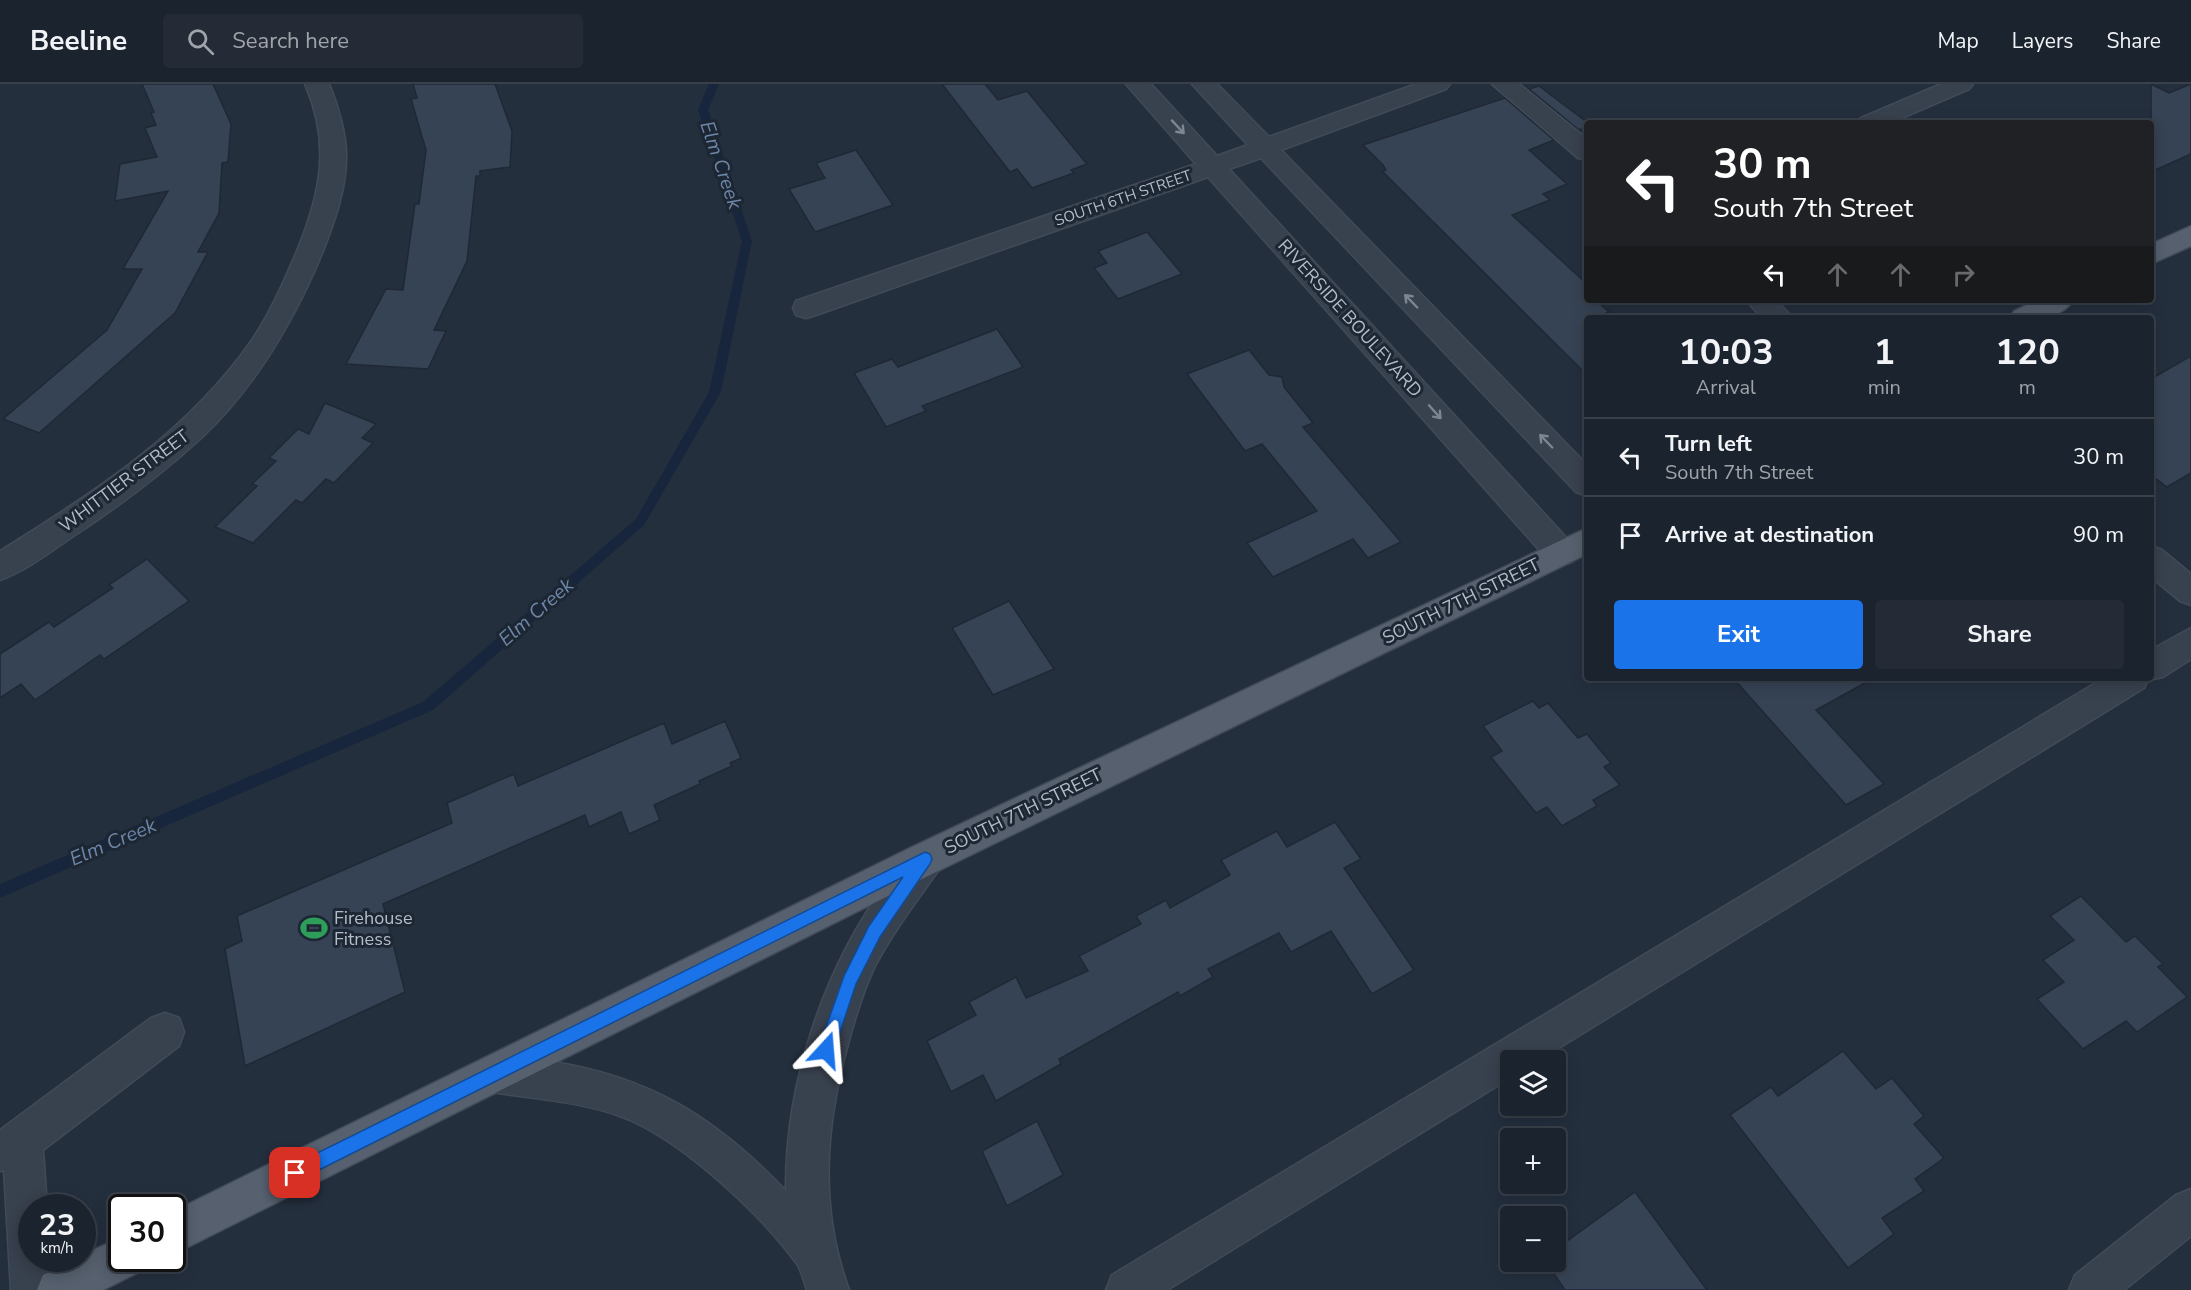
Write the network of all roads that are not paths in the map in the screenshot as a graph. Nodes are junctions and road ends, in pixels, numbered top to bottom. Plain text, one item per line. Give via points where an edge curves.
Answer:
1 (317, 84) edge
2 (1138, 84) edge
3 (1204, 84) edge
4 (1438, 84) edge
5 (1504, 84) edge
6 (1961, 84) edge
7 (1876, 120) edge
8 (1264, 147) junction
9 (1584, 150) edge
10 (1214, 166) junction
11 (2191, 235) edge
12 (2154, 254) edge
13 (1762, 303) edge
14 (2054, 303) edge
15 (806, 308) dead end
16 (1776, 315) edge
17 (2030, 315) edge
18 (1584, 481) edge
19 (1574, 546) edge
20 (2154, 562) edge
21 (0, 567) edge
22 (2191, 592) edge
23 (2191, 642) edge
24 (2154, 665) edge
25 (2127, 681) edge
26 (925, 859) junction
27 (165, 1032) dead end
28 (498, 1073) junction
29 (11, 1146) edge
30 (2191, 1210) edge
31 (186, 1227) edge
32 (108, 1265) edge
33 (821, 1271) edge
34 (32, 1290) edge
35 (58, 1290) edge
36 (1127, 1290) edge
37 (2090, 1290) edge

1 - 21 street, WHITTIER STREET via 334,151 328,200 281,318 236,385 176,446 87,513
2 -> 10 street, RIVERSIDE BOULEVARD
3 - 8 street
4 - 8 street, SOUTH 6TH STREET
5 - 9 street
6 - 7 street
8 - 10 street, SOUTH 6TH STREET
18 -> 8 street
10 - 15 street, SOUTH 6TH STREET
10 -> 19 street, RIVERSIDE BOULEVARD
11 - 12 main road
13 - 16 street
14 - 17 main road
19 - 26 main road, SOUTH 7TH STREET
20 - 22 street
23 - 24 street
25 - 36 street
26 - 28 main road, SOUTH 7TH STREET
26 - 33 street via 874,931 849,982 826,1050 810,1132 807,1184
27 - 29 street
28 - 31 main road, SOUTH 7TH STREET
28 - 33 street via 627,1098 680,1123 737,1168
29 - 34 street
30 - 37 street
32 - 35 main road

